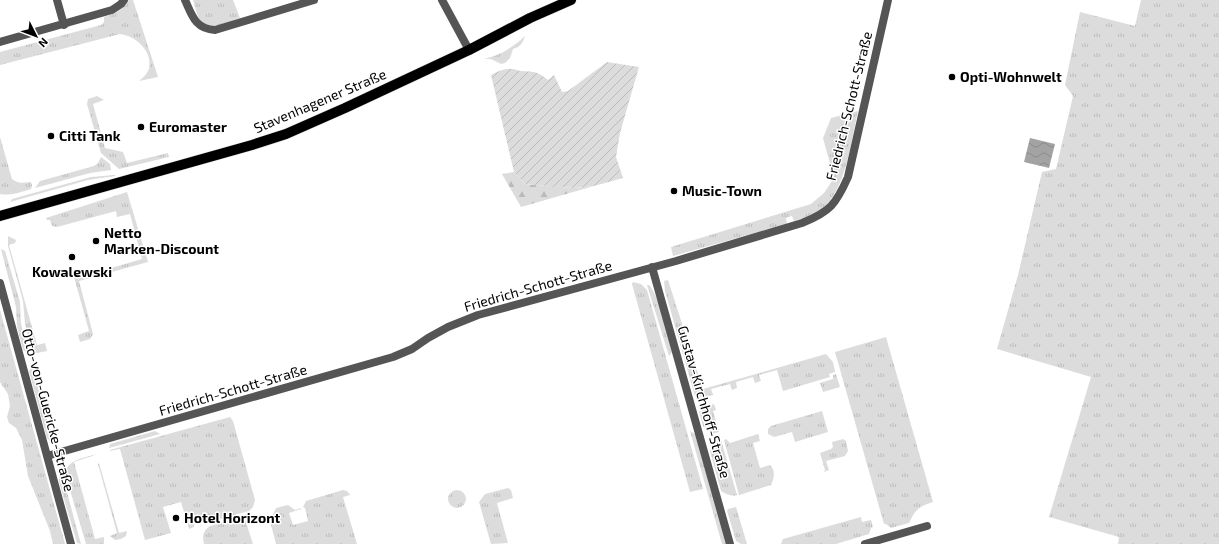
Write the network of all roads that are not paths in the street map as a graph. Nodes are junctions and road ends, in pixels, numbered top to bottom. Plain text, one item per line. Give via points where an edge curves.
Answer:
1 (57, 0) edge
2 (124, 0) edge
3 (185, 0) edge
4 (314, 0) edge
5 (442, 0) edge
6 (571, 0) edge
7 (888, 0) edge
8 (64, 25) junction
9 (0, 42) edge
10 (469, 50) junction
11 (0, 216) edge
12 (652, 267) junction
13 (0, 283) edge
14 (47, 456) junction
15 (927, 526) dead end
16 (71, 544) edge
17 (730, 544) edge
18 (865, 544) edge

1 - 8 street
2 - 8 street via 112,10
3 - 4 street via 194,19 206,30 214,30
5 - 10 street
6 - 10 main road, Stavenhagener Straße
7 - 12 street, Friedrich-Schott-Straße via 848,177 831,208 819,217 802,223
8 - 9 street
10 - 11 main road, Stavenhagener Straße via 286,134
12 - 14 street, Friedrich-Schott-Straße via 478,315 448,326 412,349 393,357
12 - 17 street, Gustav-Kirchhoff-Straße
13 - 14 street, Otto-von-Guericke-Straße
14 - 16 street, Otto-von-Guericke-Straße
15 - 18 street

